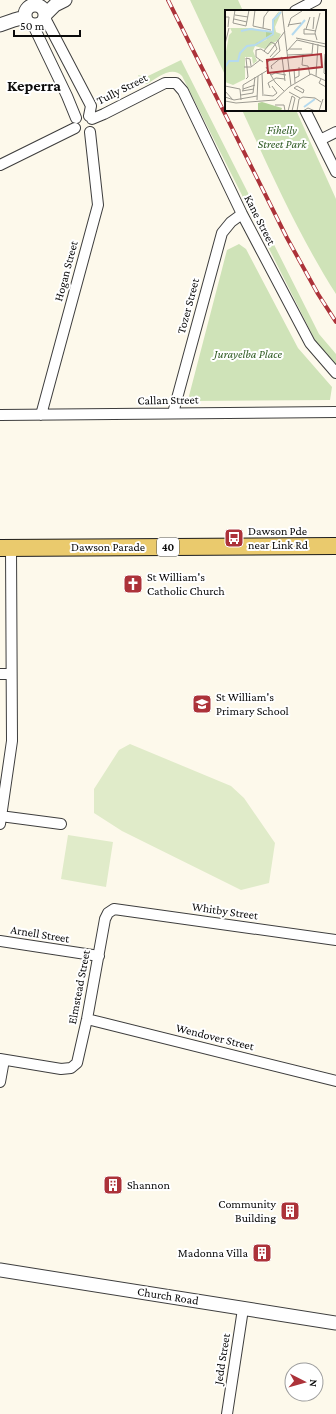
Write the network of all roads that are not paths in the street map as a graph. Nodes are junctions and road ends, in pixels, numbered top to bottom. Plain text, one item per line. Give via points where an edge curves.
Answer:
1 (65, 0) edge
2 (316, 0) edge
3 (45, 10) edge
4 (297, 10) edge
5 (29, 21) junction
6 (0, 25) edge
7 (165, 83) joint
8 (306, 111) edge
9 (76, 118) junction
10 (90, 118) junction
11 (75, 128) junction
12 (90, 132) junction
13 (336, 132) edge
14 (320, 140) junction
15 (0, 165) edge
16 (336, 172) edge
17 (242, 214) junction
18 (336, 373) edge
19 (336, 412) edge
20 (173, 413) junction
21 (0, 415) edge
22 (41, 415) junction
23 (336, 546) edge
24 (6, 548) edge
25 (0, 674) edge
26 (12, 674) junction
27 (0, 819) edge
28 (61, 824) dead end
29 (111, 910) joint
30 (336, 940) edge
31 (0, 941) edge
32 (99, 956) junction
33 (87, 1019) junction
34 (2, 1060) edge
35 (336, 1081) edge
36 (0, 1082) edge
37 (0, 1270) edge
38 (243, 1309) junction
39 (336, 1323) edge
40 (227, 1414) edge

1 - 3 street
2 - 4 street
3 - 5 street via 42,23
3 - 5 street via 30,6 26,11
3 - 10 street via 91,106
5 - 6 street via 14,20
5 - 9 street
7 - 10 street, Tully Street via 104,114
7 - 17 street, Kane Street via 176,83 183,91
8 - 14 street
9 - 10 street via 84,115
9 - 11 street
10 - 12 street via 93,128
11 - 12 street via 81,134
11 - 15 street
12 - 22 street, Hogan Street via 98,205
13 - 14 street
14 - 16 street
17 - 18 street, Kane Street via 310,343
17 - 20 street, Tozer Street via 222,233
19 - 20 street, Callan Street
20 - 22 street, Callan Street
21 - 22 street, Callan Street
23 - 24 main road, Dawson Parade / 40
24 - 26 street via 13,625
25 - 26 street
26 - 27 street via 12,742
27 - 28 street
29 - 30 street, Whitby Street via 118,908
29 - 32 street, Elmstead Street via 106,919
31 - 32 street, Arnell Street
32 - 33 street, Elmstead Street
33 - 34 street, Elmstead Street via 77,1063 71,1068 61,1069
33 - 35 street, Wendover Street
34 - 36 street
37 - 38 street, Church Road
38 - 39 street, Church Road
38 - 40 street, Jedd Street

